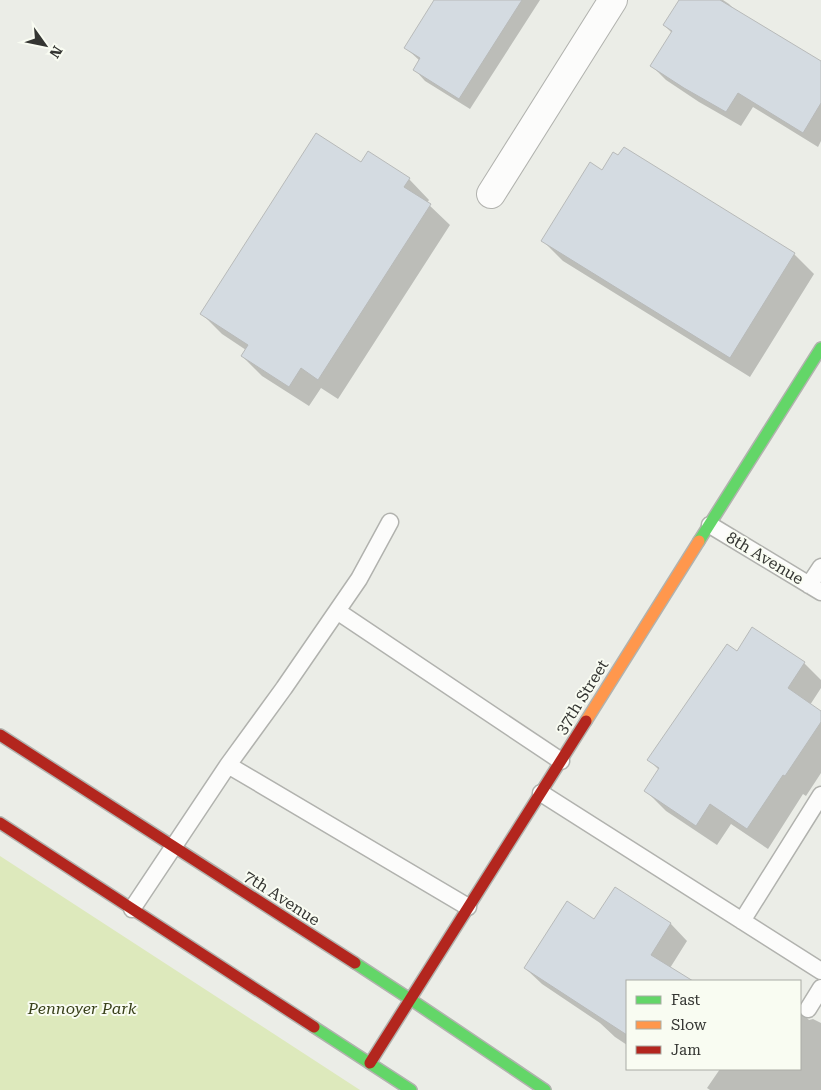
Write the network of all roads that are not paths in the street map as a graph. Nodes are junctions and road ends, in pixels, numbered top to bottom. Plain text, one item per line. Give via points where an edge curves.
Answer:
1 (613, 0) edge
2 (492, 194) dead end
3 (821, 348) edge
4 (390, 522) dead end
5 (710, 525) junction
6 (821, 567) edge
7 (815, 589) edge
8 (337, 611) junction
9 (0, 735) edge
10 (561, 761) junction
11 (228, 765) junction
12 (541, 793) junction
13 (821, 795) edge
14 (0, 823) edge
15 (174, 847) junction
16 (468, 907) junction
17 (132, 909) junction
18 (742, 921) junction
19 (821, 971) edge
20 (821, 988) edge
21 (410, 999) junction
22 (808, 1010) dead end
23 (370, 1063) junction
24 (411, 1090) edge
25 (545, 1090) edge

1 - 2 street
3 - 5 street, 37th Street
4 - 8 lane via 359,579
5 - 7 lane, 8th Avenue
5 - 10 street, 37th Street
6 - 7 lane
8 - 10 lane
8 - 11 lane
9 - 15 street, 7th Avenue
10 - 12 street, 37th Street
11 - 15 lane
11 - 16 lane
12 - 16 street, 37th Street
12 - 18 lane
13 - 18 lane
14 - 17 street
15 - 17 lane
15 - 21 street, 7th Avenue
16 - 21 street, 37th Street
17 - 23 street
18 - 19 lane
20 - 22 lane
21 - 23 street, 37th Street
21 - 25 street, 7th Avenue
23 - 24 street

